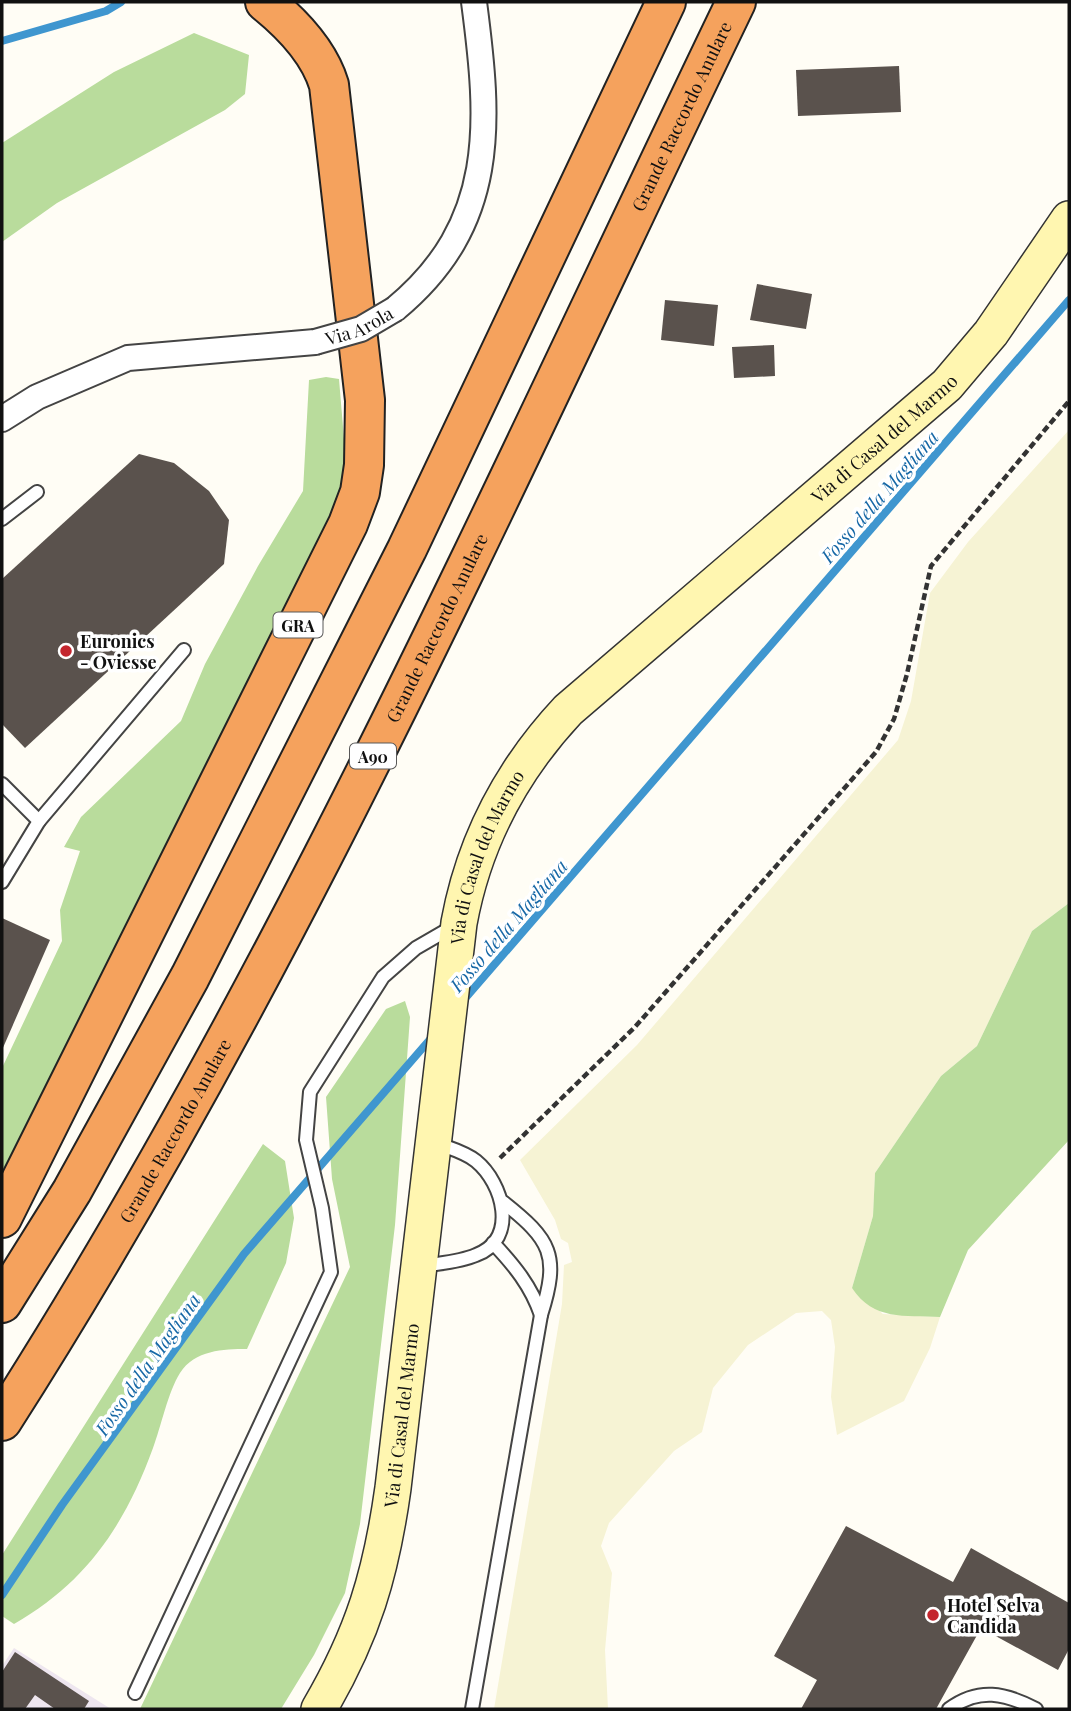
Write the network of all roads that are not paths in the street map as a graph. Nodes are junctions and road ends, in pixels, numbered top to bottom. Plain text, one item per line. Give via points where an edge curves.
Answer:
1 (265, 2) edge
2 (474, 2) edge
3 (666, 2) edge
4 (736, 2) edge
5 (750, 2) edge
6 (703, 70) junction
7 (1069, 219) edge
8 (2, 419) edge
9 (37, 492) dead end
10 (2, 519) edge
11 (184, 650) dead end
12 (2, 784) edge
13 (39, 821) junction
14 (3, 878) edge
15 (458, 933) junction
16 (434, 1131) junction
17 (503, 1202) junction
18 (2, 1218) edge
19 (493, 1243) junction
20 (419, 1267) junction
21 (2, 1303) edge
22 (541, 1315) junction
23 (2, 1421) edge
24 (135, 1693) dead end
25 (319, 1709) edge
26 (472, 1709) edge
27 (949, 1709) edge
28 (1036, 1709) edge

1 - 18 highway, GRA via 295,30 322,66 329,85 365,400 360,492
2 - 8 street, Via Arola, bridge via 484,121 476,187 450,251 395,309 361,329 316,342 128,358 37,397
3 - 21 highway via 407,550 190,976 72,1191
4 - 6 highway, Grande Raccordo Anulare / A90
5 - 6 highway
6 - 23 highway, Grande Raccordo Anulare / A90 via 262,977 158,1164
7 - 15 main road, Via di Casal del Marmo via 992,333 947,385 587,692 539,742 488,826 466,889
9 - 10 lane
11 - 13 lane
12 - 13 lane
13 - 14 lane
15 - 16 main road, Via di Casal del Marmo
15 - 24 lane via 416,948 383,977 310,1092 306,1140 331,1272
16 - 17 lane via 487,1171
16 - 20 main road, Via di Casal del Marmo
17 - 19 lane via 502,1225
17 - 22 lane via 535,1228 550,1257 552,1272
19 - 20 lane via 478,1255
19 - 22 lane via 519,1271
20 - 25 main road, Via di Casal del Marmo via 392,1496 378,1573 357,1639
22 - 26 lane
27 - 28 lane via 972,1695 987,1693 1017,1699

